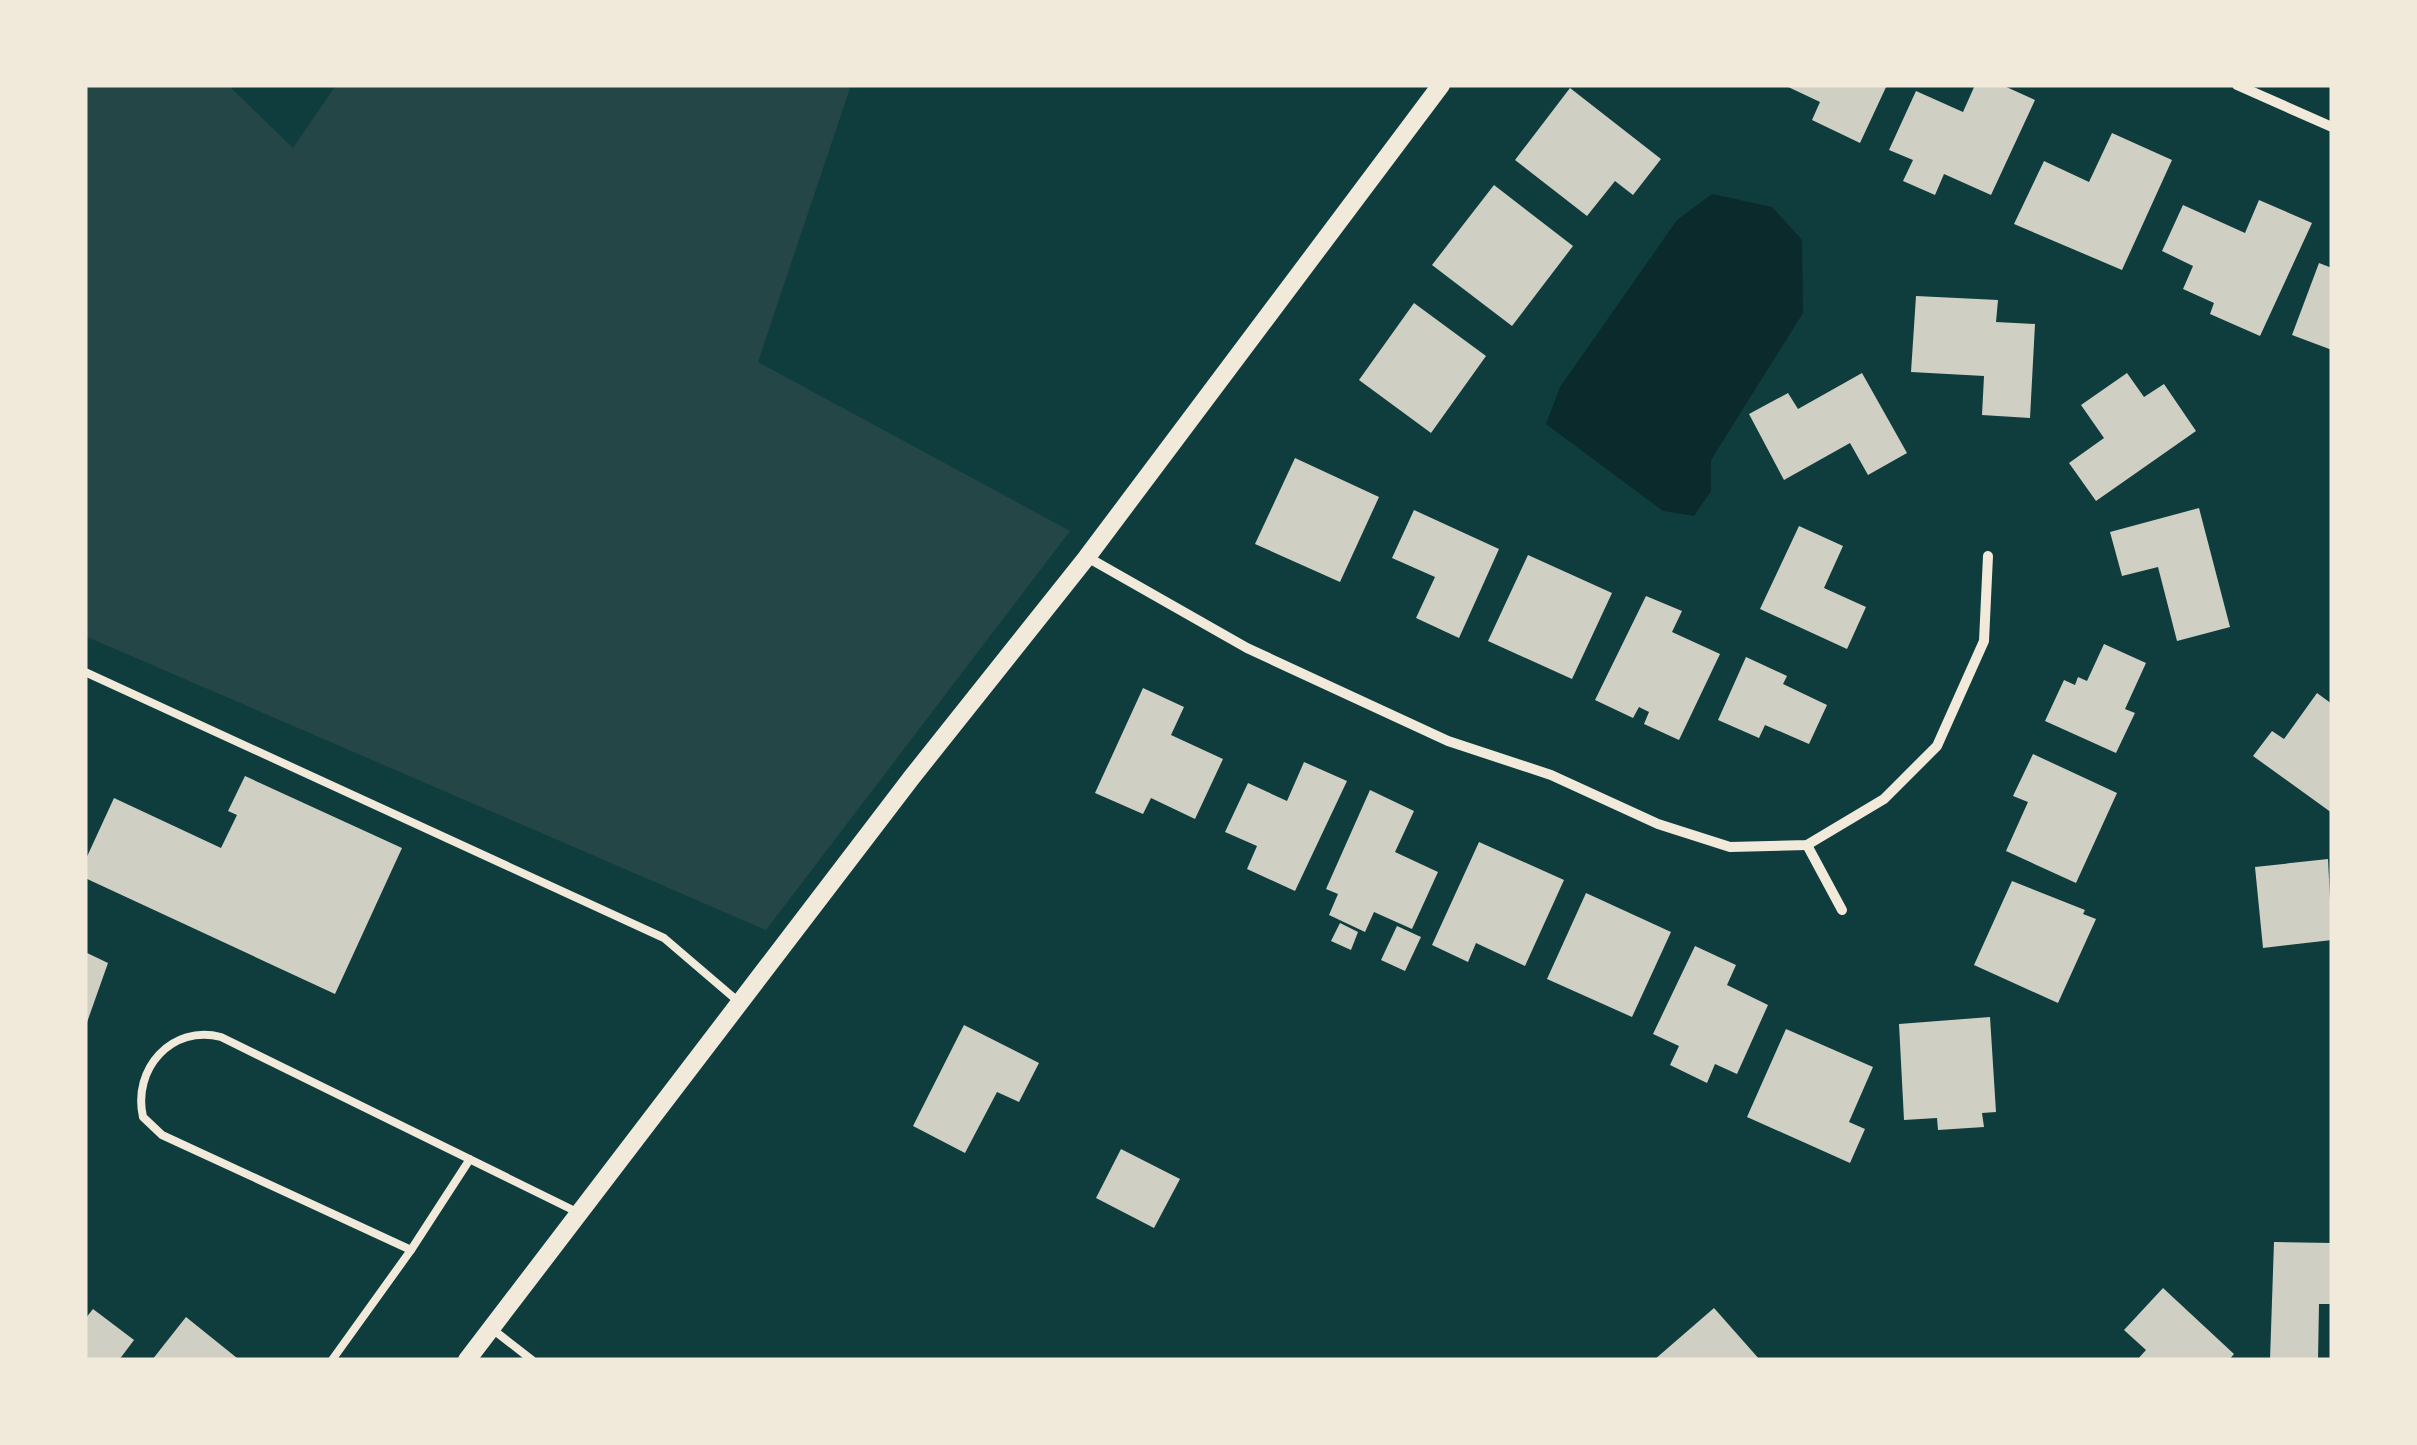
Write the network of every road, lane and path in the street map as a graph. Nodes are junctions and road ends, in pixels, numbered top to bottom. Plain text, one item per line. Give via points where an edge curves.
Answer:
1 (1441, 85) edge
2 (2237, 85) edge
3 (2332, 128) edge
4 (1988, 556) dead end
5 (1087, 557) junction
6 (85, 672) edge
7 (1807, 845) junction
8 (1842, 910) dead end
9 (740, 1003) junction
10 (470, 1159) junction
11 (579, 1213) junction
12 (410, 1250) junction
13 (491, 1328) junction
14 (332, 1360) edge
15 (467, 1360) edge
16 (532, 1360) edge

1 - 5 street
2 - 3 street
4 - 7 street via 1984,641 1937,746 1884,799
5 - 7 street via 1246,648 1448,741 1730,847
5 - 9 street
6 - 9 lane via 664,938
7 - 8 street
9 - 11 street
10 - 11 lane
10 - 12 lane
10 - 12 lane via 221,1037 180,1037 150,1066 140,1104 162,1136
11 - 13 street
12 - 14 lane
13 - 15 street
13 - 16 lane

